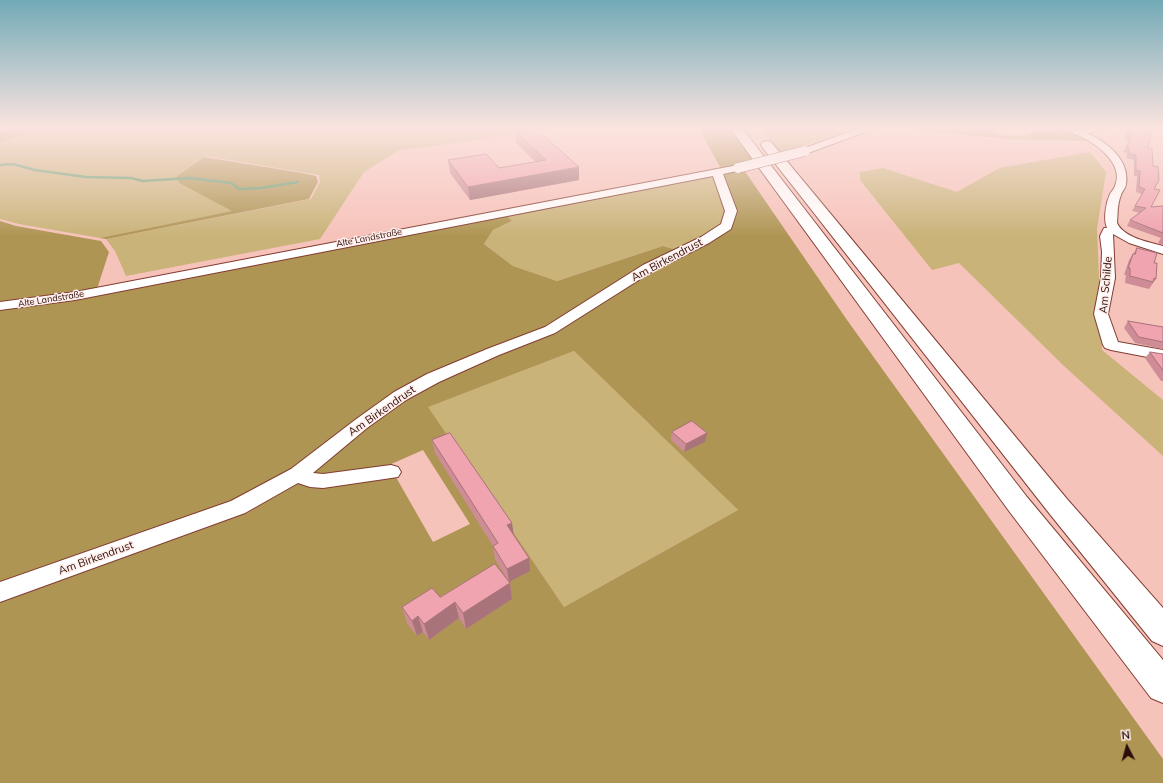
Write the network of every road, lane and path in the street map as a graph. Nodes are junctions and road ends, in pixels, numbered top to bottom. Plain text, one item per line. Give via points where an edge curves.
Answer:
1 (752, 165) edge
2 (763, 165) edge
3 (782, 165) edge
4 (1117, 165) edge
5 (718, 172) junction
6 (1115, 230) junction
7 (1163, 250) edge
8 (0, 306) edge
9 (1163, 355) edge
10 (391, 472) dead end
11 (298, 474) junction
12 (0, 592) edge
13 (1163, 631) edge
14 (1163, 686) edge

1 - 5 street, Alte Landstraße, bridge
2 - 14 highway via 1018,504
3 - 13 highway via 1058,506
4 - 6 street via 1121,184 1115,195 1111,223
5 - 8 street, Alte Landstraße via 75,296
5 - 11 street, Am Birkendrust via 731,211 727,226 648,268 550,330 480,357 400,396
6 - 7 street via 1132,240
6 - 9 street, Am Schilde via 1108,231 1106,236 1108,278 1101,314 1111,345
10 - 11 street via 323,481 310,480
11 - 12 street, Am Birkendrust via 238,507

